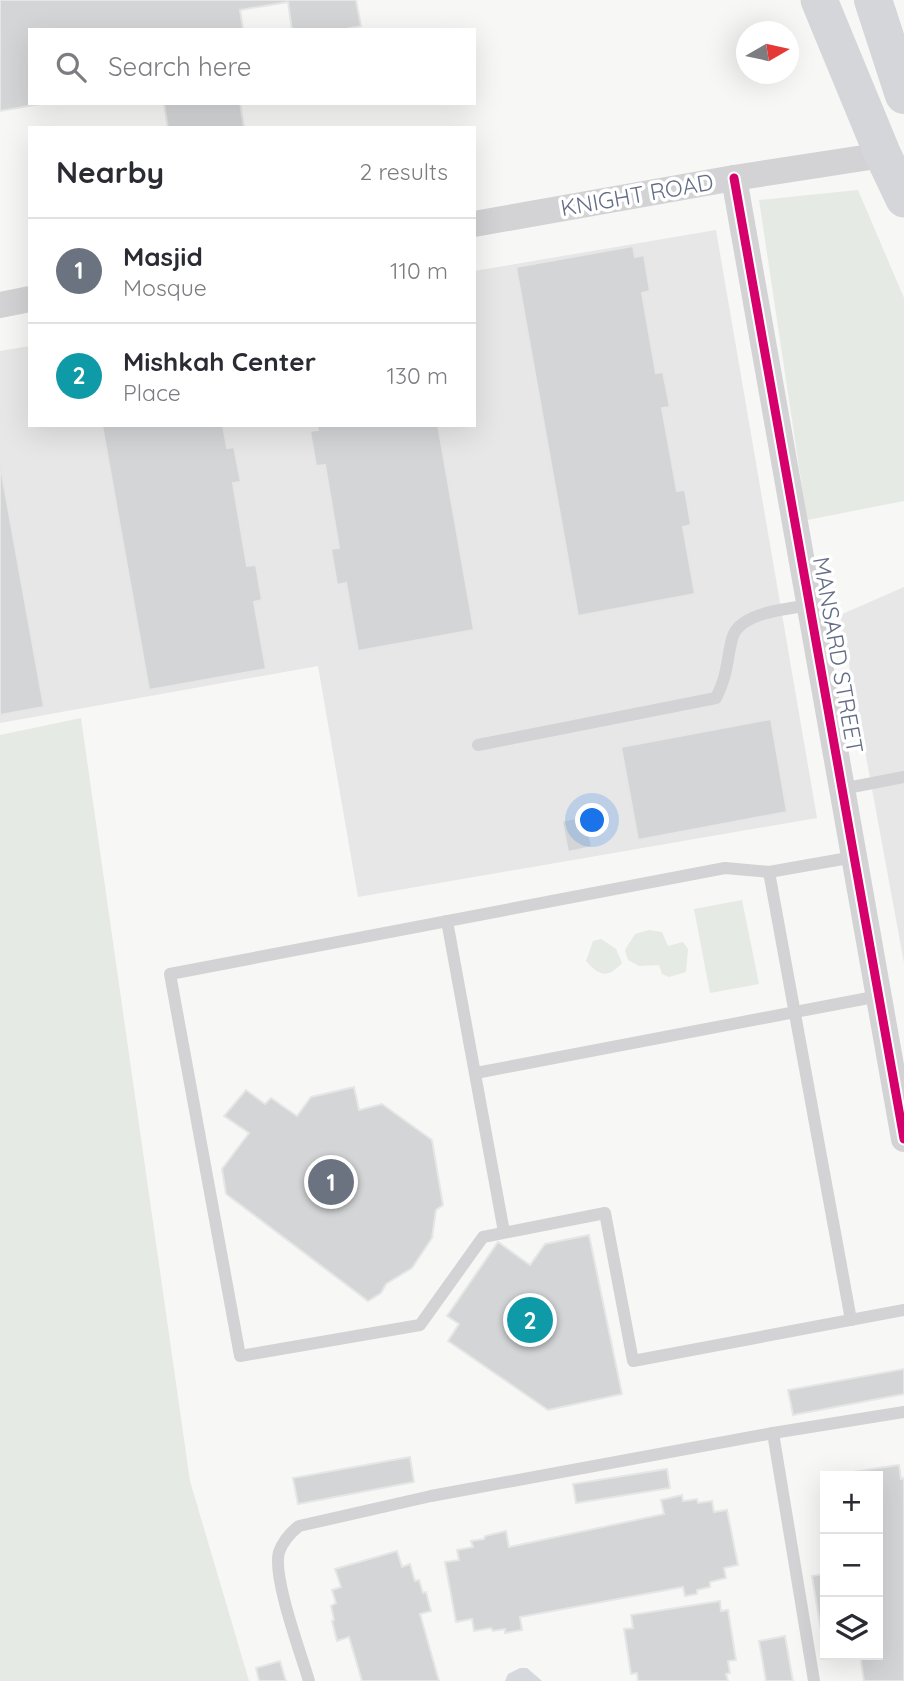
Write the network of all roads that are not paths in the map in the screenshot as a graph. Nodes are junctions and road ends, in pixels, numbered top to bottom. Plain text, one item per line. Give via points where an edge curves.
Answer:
1 (819, 0) edge
2 (873, 0) edge
3 (904, 95) edge
4 (883, 155) junction
5 (734, 178) junction
6 (904, 199) edge
7 (476, 224) edge
8 (28, 299) edge
9 (0, 305) edge
10 (810, 605) junction
11 (478, 745) dead end
12 (904, 777) edge
13 (842, 789) junction
14 (854, 857) junction
15 (769, 872) junction
16 (447, 921) junction
17 (892, 994) edge
18 (795, 1012) junction
19 (476, 1073) junction
20 (904, 1139) edge
21 (504, 1232) junction
22 (904, 1310) edge
23 (851, 1320) junction
24 (904, 1412) edge
25 (773, 1433) junction
26 (309, 1681) edge
27 (814, 1681) edge

1 - 4 main road
2 - 3 highway
4 - 5 street, KNIGHT ROAD
4 - 6 main road
5 - 7 street, KNIGHT ROAD
5 - 10 street, MANSARD STREET
8 - 9 street
10 - 11 lane via 745,621 732,635 726,678 716,698
10 - 13 street, MANSARD STREET
12 - 13 lane
13 - 14 street, MANSARD STREET
14 - 15 lane
14 - 17 street, MANSARD STREET
15 - 16 lane via 725,868
15 - 18 lane
16 - 19 lane
16 - 21 lane via 170,974 240,1356 420,1325 483,1237
17 - 18 lane
17 - 20 street, MANSARD STREET
18 - 19 lane
18 - 23 lane
19 - 21 lane
21 - 23 lane via 605,1213 633,1361
22 - 23 lane
24 - 25 lane
25 - 26 lane via 431,1496 299,1526 289,1533 278,1562
25 - 27 lane

